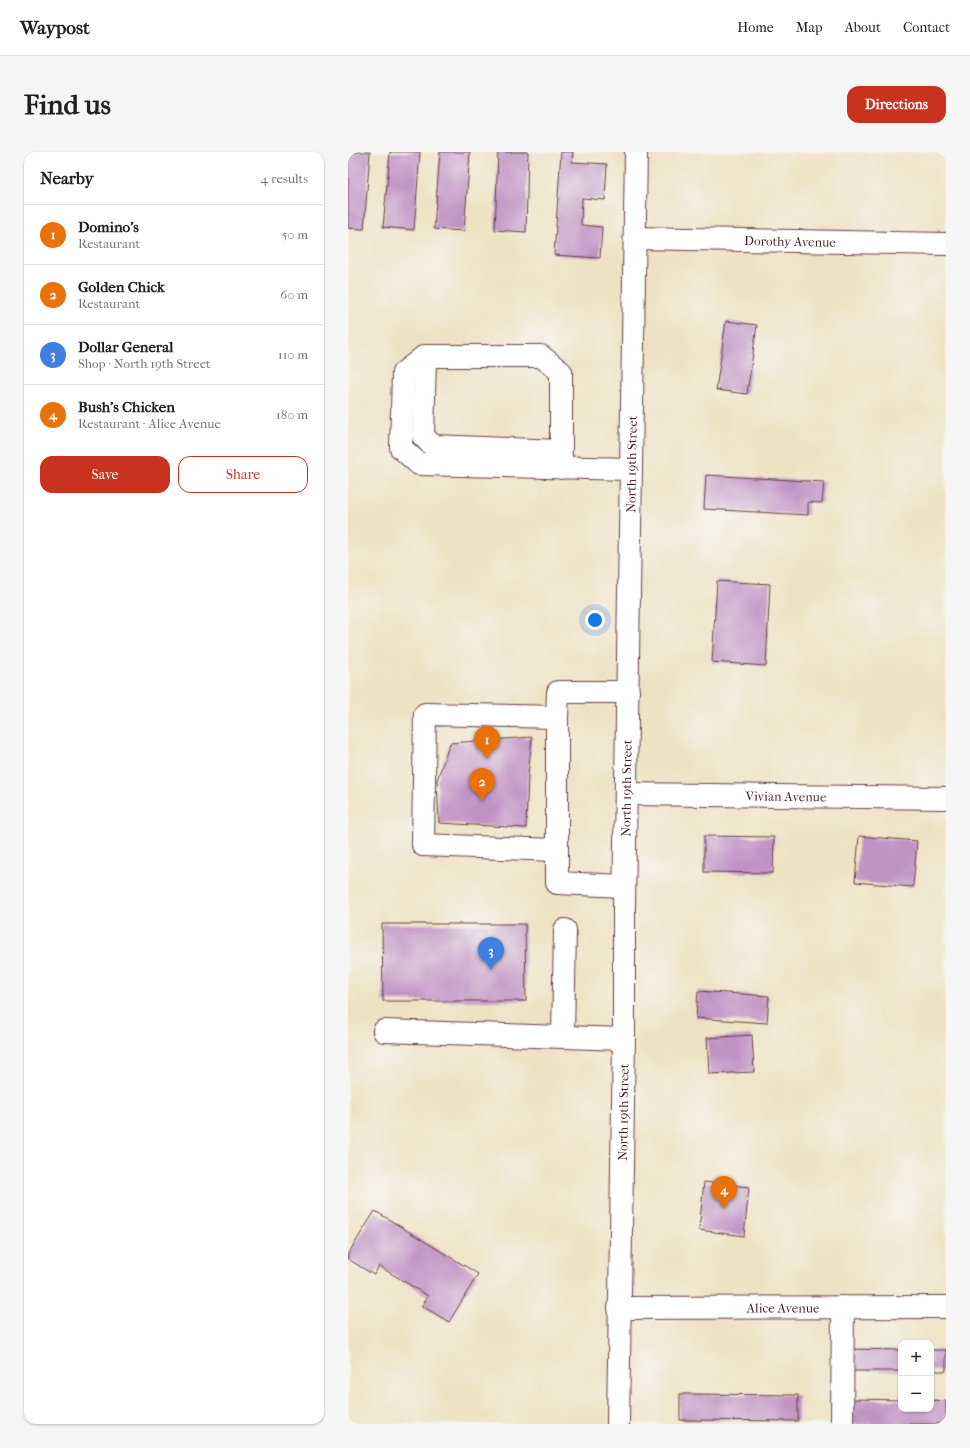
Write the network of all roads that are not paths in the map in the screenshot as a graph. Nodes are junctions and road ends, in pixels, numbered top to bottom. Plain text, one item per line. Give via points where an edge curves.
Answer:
1 (636, 152) edge
2 (635, 238) junction
3 (946, 244) edge
4 (561, 459) junction
5 (631, 470) junction
6 (628, 692) junction
7 (558, 717) junction
8 (626, 794) junction
9 (946, 798) edge
10 (557, 850) junction
11 (624, 886) junction
12 (565, 930) dead end
13 (384, 1031) dead end
14 (563, 1036) junction
15 (624, 1039) junction
16 (843, 1307) junction
17 (946, 1307) edge
18 (619, 1308) junction
19 (618, 1424) edge
20 (842, 1424) edge

1 - 2 main road, North 19th Street
2 - 3 main road, Dorothy Avenue
2 - 5 main road, North 19th Street
4 - 4 main road via 419,464 401,448 403,373 425,356 541,356 561,372
4 - 5 main road
5 - 6 main road, North 19th Street
6 - 7 main road via 558,692
6 - 8 main road, North 19th Street
7 - 10 main road
7 - 10 main road via 425,714 423,845
8 - 9 main road, Vivian Avenue
8 - 11 main road, North 19th Street
10 - 11 main road via 557,883
11 - 15 main road, North 19th Street
12 - 14 main road
13 - 14 main road
14 - 15 main road
15 - 18 main road, North 19th Street
16 - 17 main road, Alice Avenue
16 - 18 main road, Alice Avenue
16 - 20 main road
18 - 19 main road, North 19th Street

